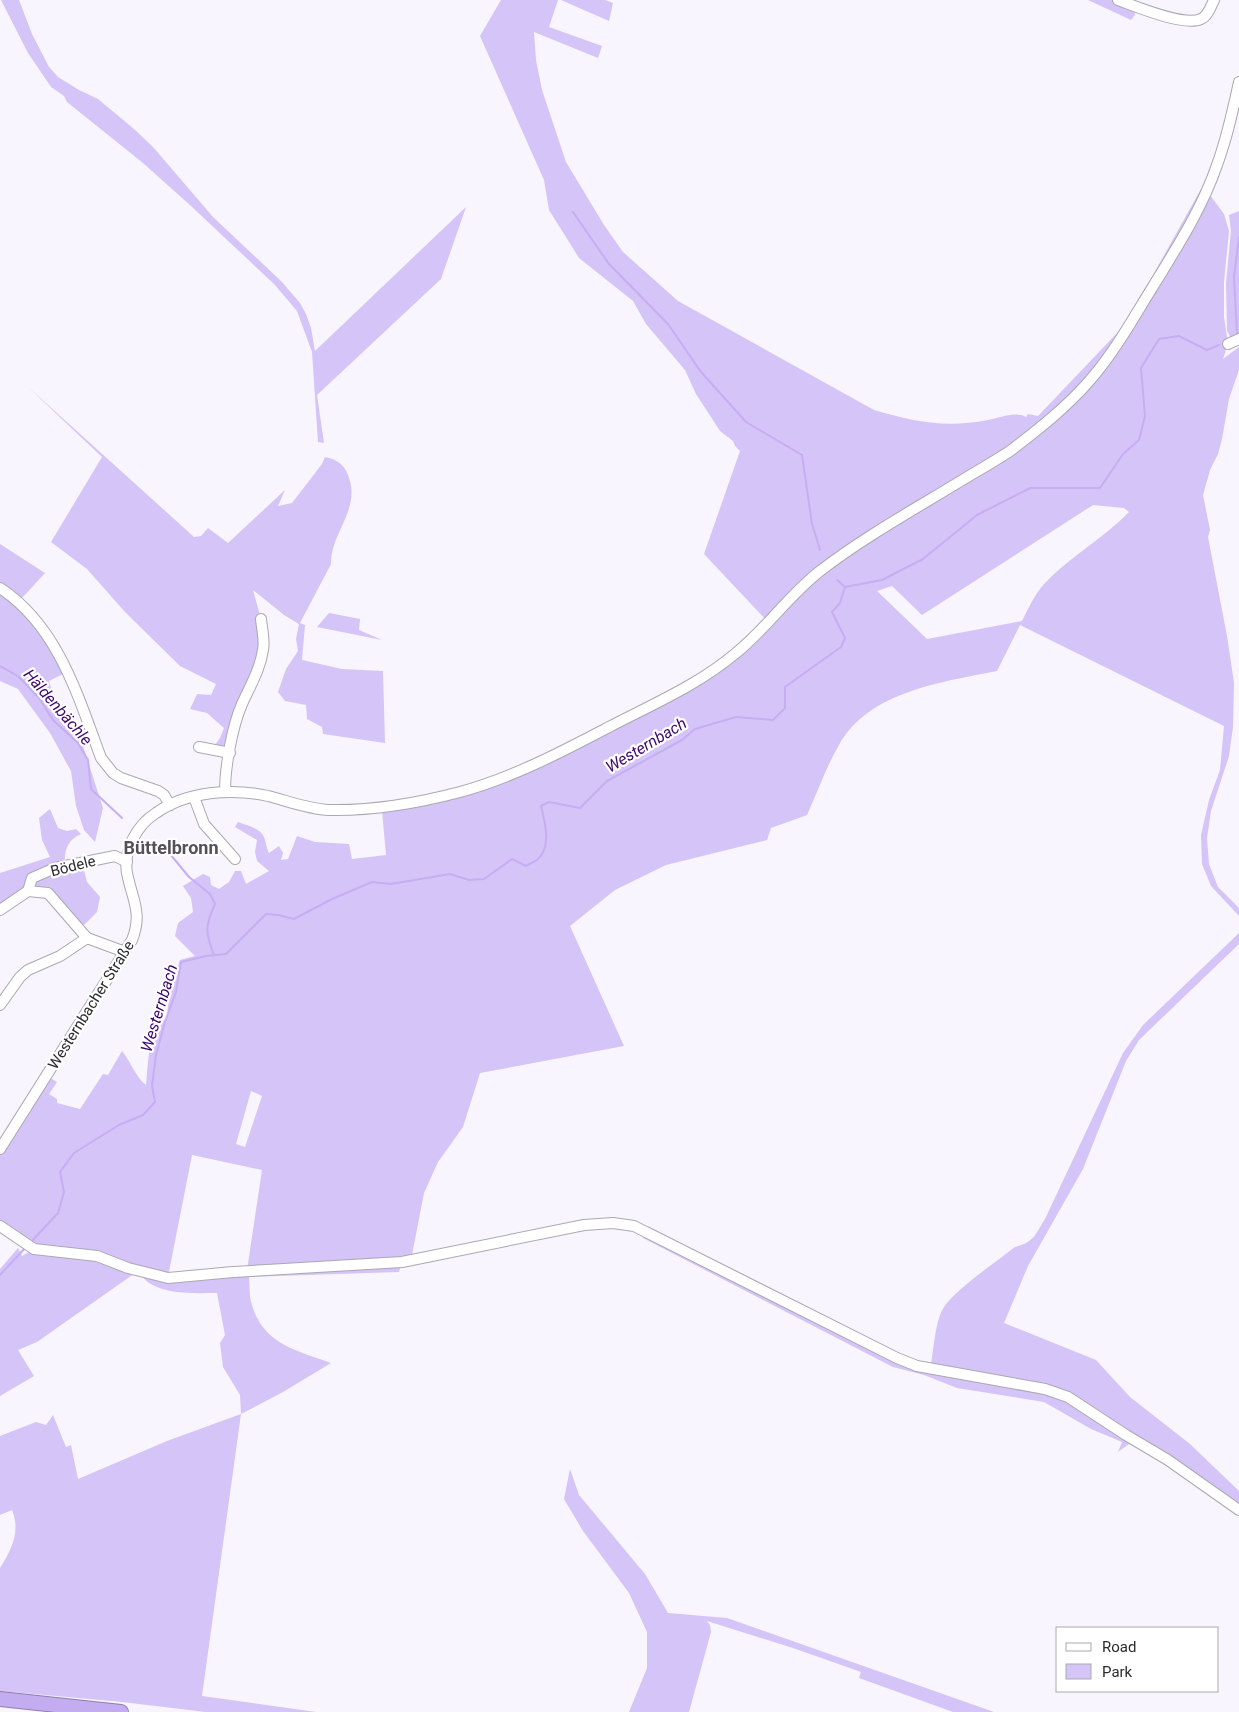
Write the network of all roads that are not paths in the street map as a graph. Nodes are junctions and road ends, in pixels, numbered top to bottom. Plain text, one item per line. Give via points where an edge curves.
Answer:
1 (1118, 0) edge
2 (1214, 0) edge
3 (1239, 82) edge
4 (1239, 339) edge
5 (1228, 344) dead end
6 (0, 588) edge
7 (261, 619) dead end
8 (199, 747) dead end
9 (230, 753) junction
10 (225, 792) junction
11 (194, 797) junction
12 (170, 805) junction
13 (234, 859) dead end
14 (126, 862) junction
15 (28, 891) junction
16 (0, 910) edge
17 (87, 938) junction
18 (125, 952) junction
19 (0, 1005) edge
20 (0, 1149) edge
21 (0, 1226) edge
22 (1239, 1510) edge
23 (0, 1699) edge
24 (121, 1712) edge

1 - 2 street via 1170,18 1188,20 1201,19
3 - 10 street, Westernbacher Straße via 1226,139 1191,223 1104,362 1081,389 1038,429 1006,453 818,572 740,650 692,684 576,745 461,792 396,805 329,810 252,793
4 - 5 street
6 - 12 street via 27,609 53,644 68,672 106,767 120,778 161,793
7 - 9 street via 264,649 254,682 242,705
8 - 9 street
9 - 10 street
10 - 11 street, Westernbacher Straße
11 - 12 street, Westernbacher Straße
11 - 13 street via 208,831
12 - 14 street, Westernbacher Straße via 141,826 132,840
14 - 15 street, Bödele via 115,856 55,868 32,878
14 - 18 street, Westernbacher Straße via 138,922
15 - 16 street, Bödele
15 - 17 street via 48,894 56,900
17 - 18 street
17 - 19 street via 60,956 28,970
18 - 20 street, Westernbacher Straße
21 - 22 street via 34,1249 97,1256 168,1278 402,1262 584,1226 613,1223 634,1226 917,1366 1045,1389 1068,1397 1168,1460
23 - 24 highway

